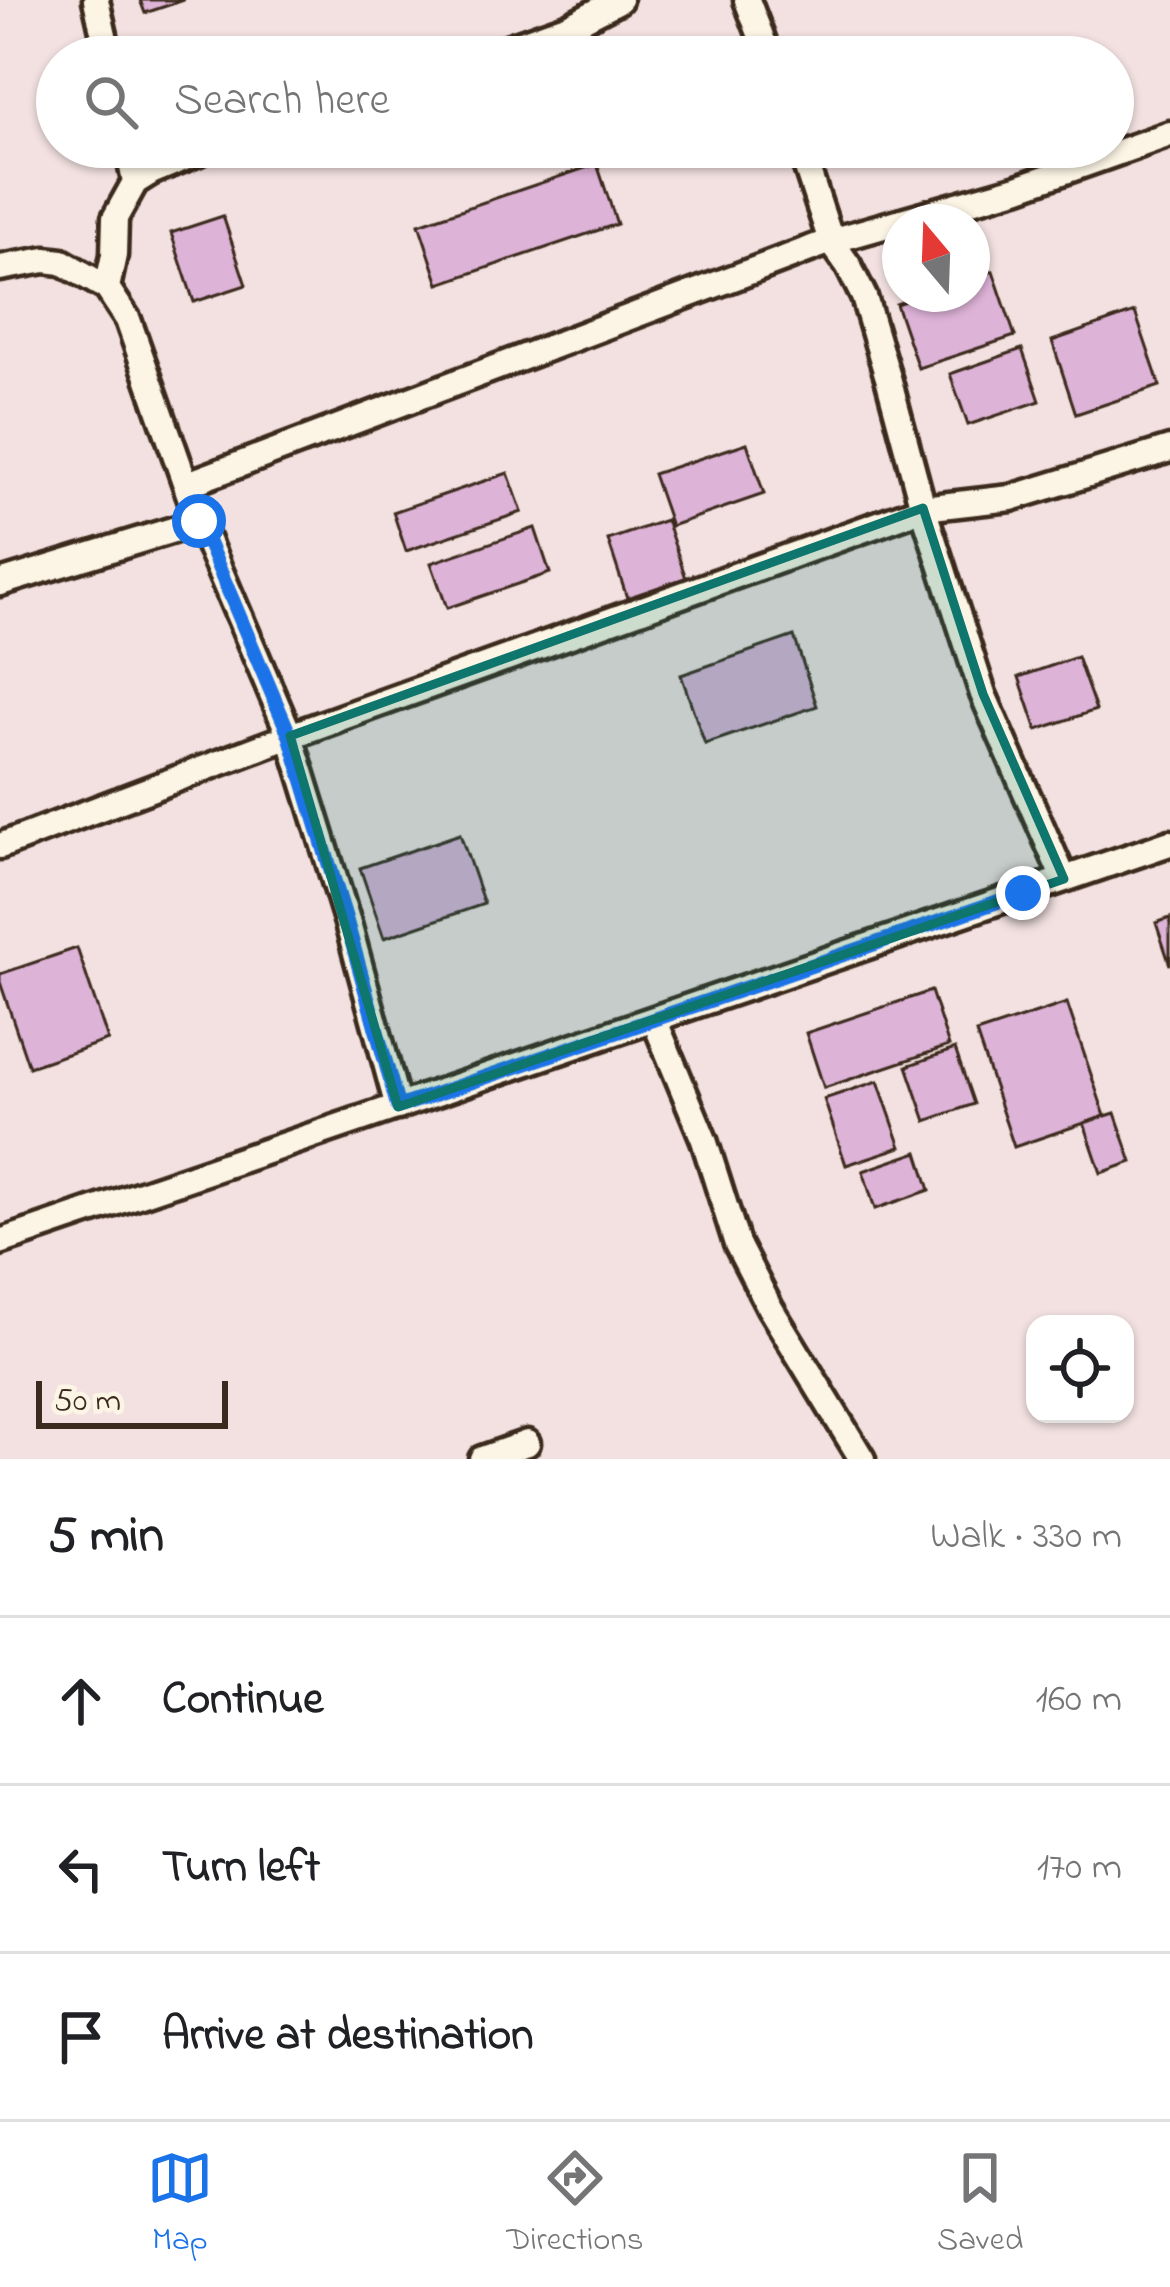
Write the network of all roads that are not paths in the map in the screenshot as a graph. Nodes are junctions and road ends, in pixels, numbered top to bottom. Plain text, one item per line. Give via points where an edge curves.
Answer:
1 (96, 0) edge
2 (619, 0) edge
3 (747, 0) edge
4 (104, 36) edge
5 (540, 36) edge
6 (761, 36) edge
7 (1170, 134) edge
8 (1134, 147) edge
9 (132, 168) edge
10 (161, 168) edge
11 (807, 168) edge
12 (1074, 168) edge
13 (135, 182) junction
14 (831, 241) junction
15 (0, 268) edge
16 (107, 288) junction
17 (1170, 449) edge
18 (188, 484) junction
19 (923, 508) junction
20 (199, 521) junction
21 (0, 583) edge
22 (290, 736) junction
23 (1170, 843) edge
24 (0, 846) edge
25 (1064, 879) junction
26 (654, 1019) junction
27 (398, 1107) junction
28 (0, 1242) edge
29 (527, 1442) dead end
30 (482, 1459) edge
31 (862, 1459) edge

1 - 4 street
2 - 5 street
3 - 6 street
7 - 8 street
9 - 13 street
10 - 13 street
11 - 14 street
12 - 14 street
13 - 16 street via 116,218
14 - 18 street
14 - 19 street via 864,297
15 - 16 street via 62,262
16 - 18 street via 128,320
17 - 19 street via 1011,498
18 - 20 street
19 - 22 street
19 - 25 street via 982,694
20 - 21 street
20 - 22 street
22 - 24 street
22 - 27 street
23 - 25 street
25 - 26 street
26 - 27 street
26 - 31 street via 737,1244
27 - 28 street
29 - 30 street

